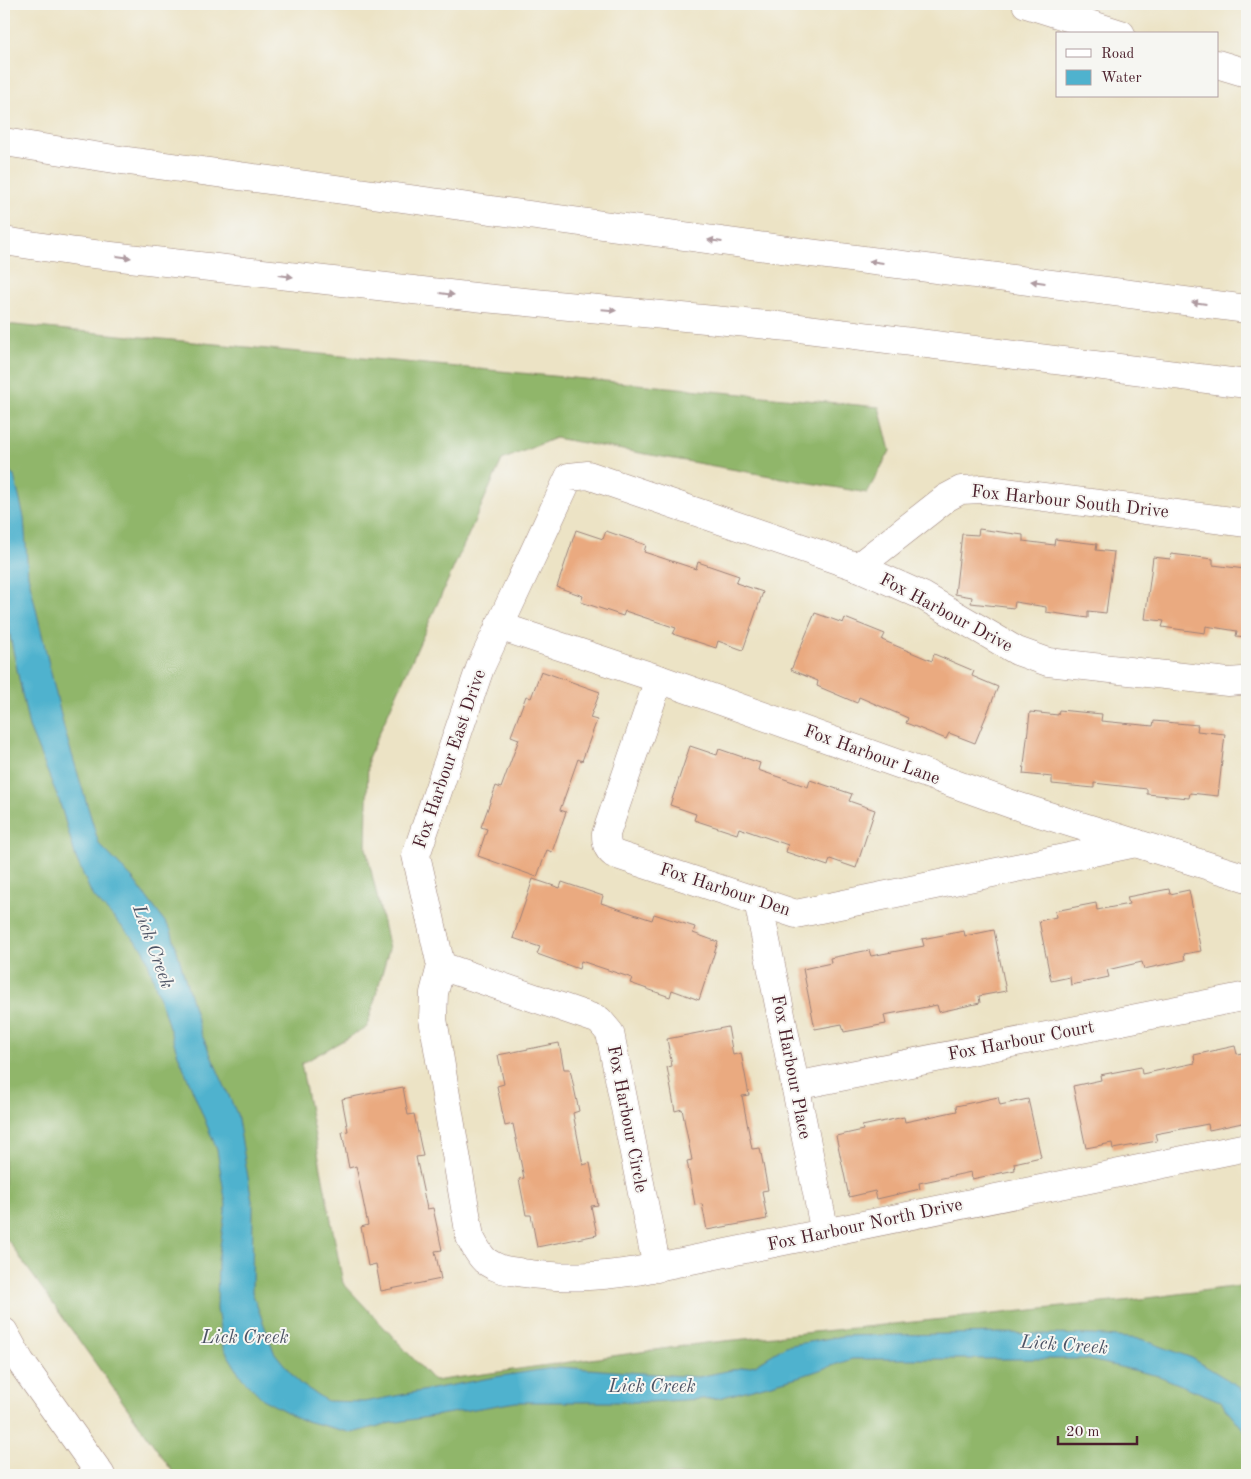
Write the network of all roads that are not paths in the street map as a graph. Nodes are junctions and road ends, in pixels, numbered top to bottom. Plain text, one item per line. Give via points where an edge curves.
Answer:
1 (1026, 4) edge
2 (1115, 32) edge
3 (1218, 64) edge
4 (1247, 73) edge
5 (4, 142) edge
6 (4, 241) edge
7 (4, 250) edge
8 (76, 252) junction
9 (1247, 309) edge
10 (1247, 384) edge
11 (569, 477) joint
12 (1247, 523) edge
13 (858, 567) junction
14 (499, 626) junction
15 (659, 679) junction
16 (1247, 682) edge
17 (1137, 843) junction
18 (1247, 878) edge
19 (758, 901) junction
20 (441, 966) junction
21 (1247, 996) edge
22 (795, 1086) junction
23 (1247, 1148) edge
24 (825, 1233) junction
25 (484, 1259) joint
26 (656, 1268) junction
27 (5, 1338) edge
28 (100, 1475) edge

1 - 2 main road
3 - 4 main road
9 -> 5 main road via 810,253
6 - 8 main road
7 - 8 main road
8 -> 10 main road via 474,297 799,328
11 - 13 main road, Fox Harbour Drive via 588,475
11 - 14 main road, Fox Harbour East Drive
12 - 13 main road, Fox Harbour South Drive via 982,489 961,490 942,500
13 - 16 main road, Fox Harbour Drive via 923,596 1017,651 1048,662
14 - 15 main road, Fox Harbour Lane
14 - 20 main road, Fox Harbour East Drive via 480,668 416,855
15 - 17 main road, Fox Harbour Lane via 1014,805
15 - 19 main road, Fox Harbour Den via 606,834 609,850
17 - 18 main road, Fox Harbour Lane
17 - 19 main road, Fox Harbour Den via 796,914
19 - 22 main road, Fox Harbour Place
20 - 25 main road, Fox Harbour East Drive via 434,993 434,1029 470,1237
20 - 26 main road, Fox Harbour Circle via 599,1020 607,1028
21 - 22 main road, Fox Harbour Court
22 - 24 main road, Fox Harbour Place
23 - 24 main road, Fox Harbour North Drive
24 - 26 main road, Fox Harbour North Drive
25 - 26 main road, Fox Harbour North Drive via 508,1272 560,1278
27 - 28 main road

